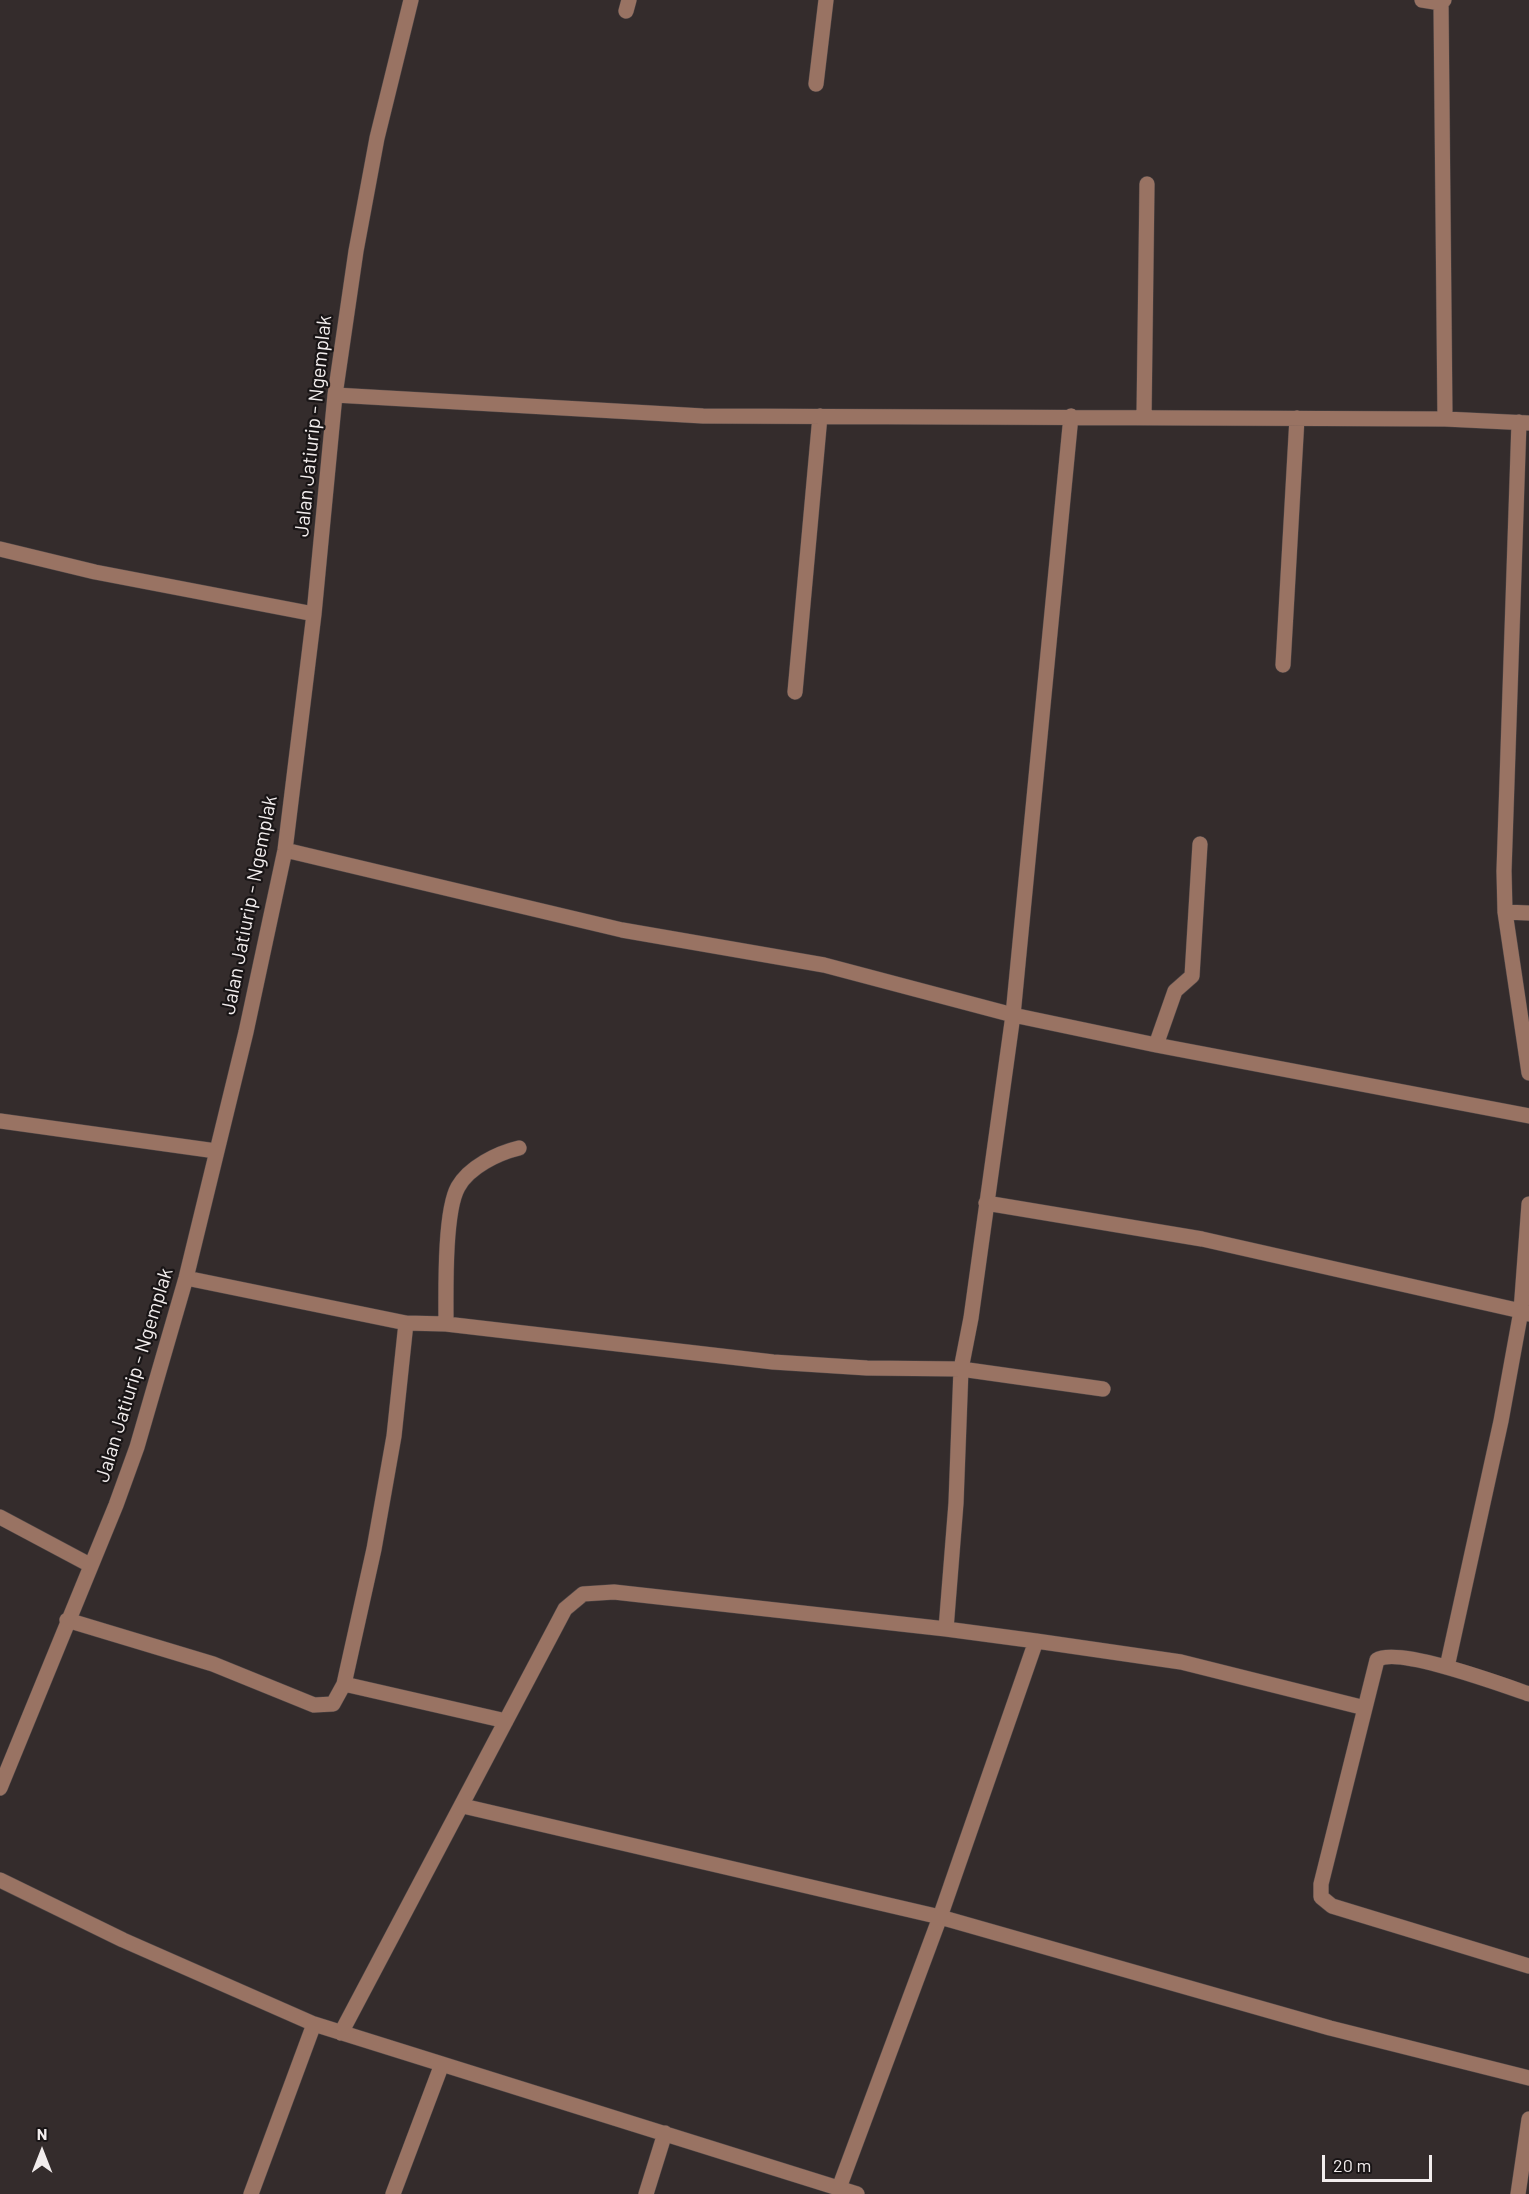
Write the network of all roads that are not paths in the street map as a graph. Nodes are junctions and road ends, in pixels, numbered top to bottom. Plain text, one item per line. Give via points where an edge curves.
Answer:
1 (411, 0) edge
2 (826, 0) edge
3 (1422, 0) edge
4 (1442, 1) edge
5 (816, 84) dead end
6 (1147, 184) dead end
7 (335, 395) junction
8 (820, 416) junction
9 (1071, 416) junction
10 (1144, 417) junction
11 (1297, 418) junction
12 (1445, 419) junction
13 (1524, 422) edge
14 (0, 549) edge
15 (314, 614) junction
16 (1283, 665) dead end
17 (795, 692) dead end
18 (1200, 844) dead end
19 (285, 850) junction
20 (1505, 912) junction
21 (1529, 913) edge
22 (1013, 1015) junction
23 (1156, 1045) junction
24 (1529, 1073) edge
25 (1529, 1116) edge
26 (0, 1121) edge
27 (519, 1148) dead end
28 (216, 1151) junction
29 (986, 1203) junction
30 (1529, 1204) edge
31 (186, 1278) junction
32 (1525, 1313) edge
33 (406, 1323) junction
34 (446, 1324) junction
35 (961, 1369) junction
36 (1103, 1389) dead end
37 (0, 1517) edge
38 (90, 1565) junction
39 (67, 1620) junction
40 (946, 1629) junction
41 (1036, 1641) junction
42 (1447, 1667) junction
43 (344, 1684) junction
44 (1529, 1694) edge
45 (1365, 1708) junction
46 (506, 1721) junction
47 (0, 1788) edge
48 (463, 1806) junction
49 (0, 1880) edge
50 (940, 1917) junction
51 (1529, 1966) edge
52 (314, 2024) junction
53 (341, 2033) junction
54 (442, 2064) junction
55 (1529, 2078) edge
56 (1529, 2119) edge
57 (665, 2133) junction
58 (839, 2188) junction
59 (251, 2194) edge
60 (393, 2194) edge
61 (646, 2194) edge
62 (857, 2194) edge
63 (1518, 2194) edge

1 - 7 street, Jalan Jatiurip - Ngemplak via 377,138
2 - 5 street
3 - 4 street
4 - 12 street
6 - 10 street
7 - 8 street via 703,416
7 - 15 street, Jalan Jatiurip - Ngemplak
8 - 9 street
8 - 17 street
9 - 10 street
9 - 22 street
10 - 11 street
11 - 12 street
11 - 16 street
12 - 13 street
13 - 20 street via 1504,822
14 - 15 street via 94,572
15 - 19 street, Jalan Jatiurip - Ngemplak
18 - 23 street via 1192,976 1175,992
19 - 22 street via 621,930 824,965
19 - 28 street, Jalan Jatiurip - Ngemplak
20 - 21 street
20 - 24 street
22 - 23 street
22 - 29 street
23 - 25 street
26 - 28 street
27 - 34 street via 504,1151 458,1186 446,1259
28 - 31 street, Jalan Jatiurip - Ngemplak
29 - 32 street via 1202,1239
29 - 35 street
30 - 32 street
31 - 33 street
31 - 38 street, Jalan Jatiurip - Ngemplak via 137,1447
32 - 42 street
33 - 34 street
33 - 43 street via 394,1436
34 - 35 street via 773,1362
35 - 36 street
35 - 40 street
37 - 38 street
38 - 39 street, Jalan Jatiurip - Ngemplak
39 - 43 street via 213,1664 314,1706 333,1704
39 - 47 street, Jalan Jatiurip - Ngemplak
40 - 41 street
40 - 46 street via 614,1592 583,1594 565,1609
41 - 45 street via 1181,1662
41 - 50 street
42 - 44 street
42 - 45 street via 1382,1656 1377,1660
43 - 46 street
45 - 51 street via 1327,1854 1321,1897 1332,1906
46 - 48 street
48 - 50 street
48 - 53 street
49 - 52 street via 123,1940
50 - 55 street via 1330,2028
50 - 58 street
52 - 53 street
52 - 59 street
53 - 54 street
54 - 57 street
54 - 60 street
56 - 63 street
57 - 58 street
57 - 61 street
58 - 62 street

